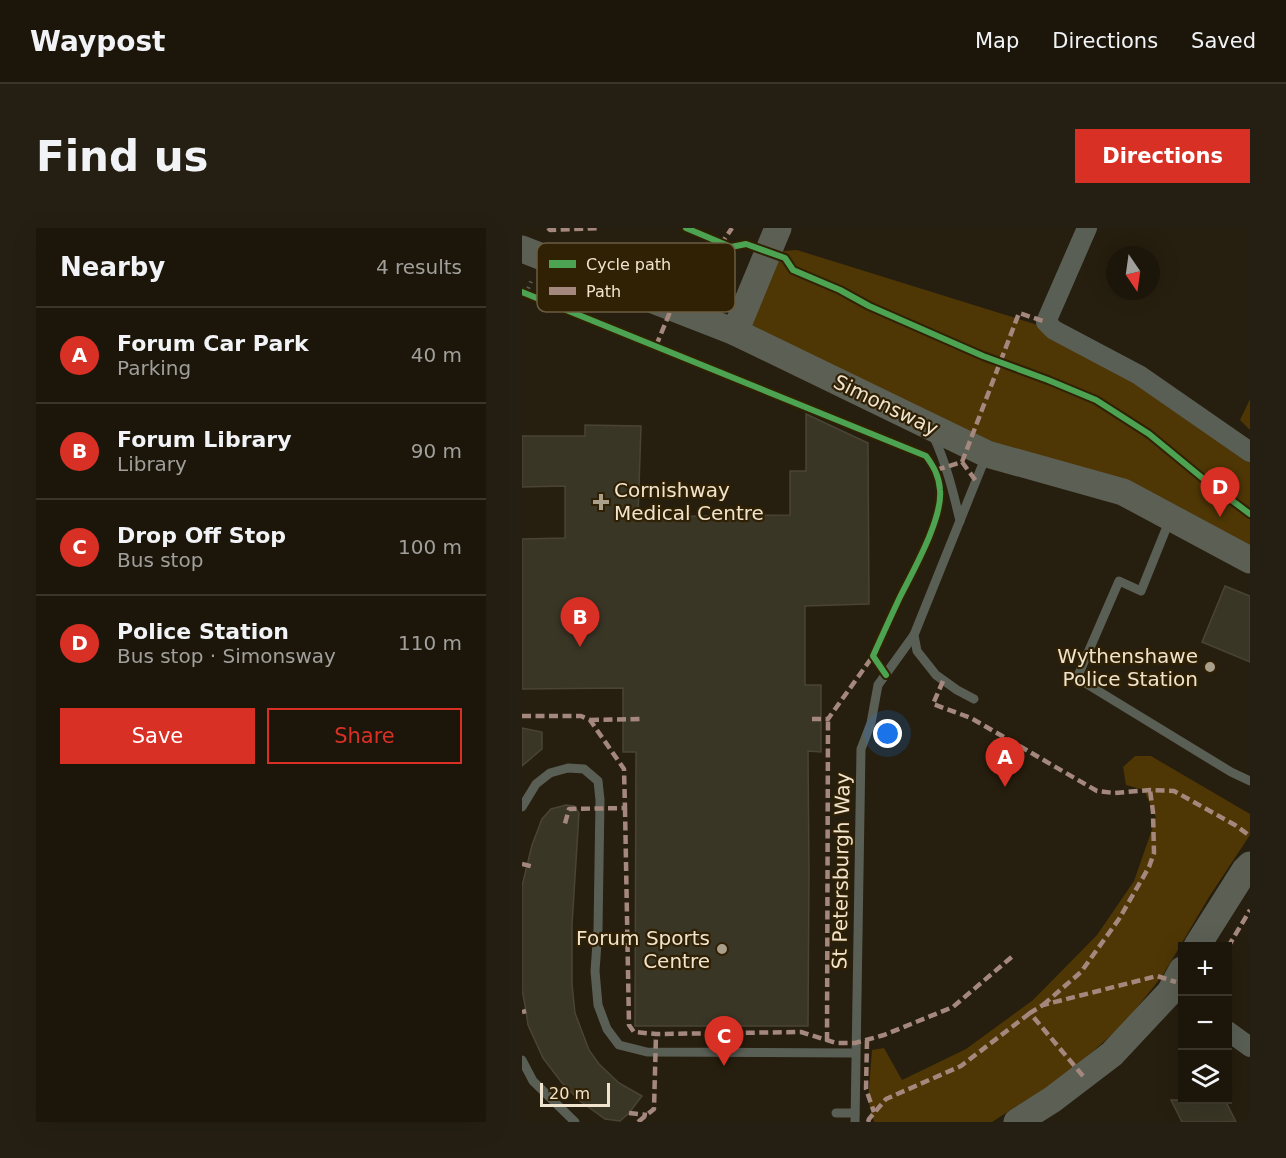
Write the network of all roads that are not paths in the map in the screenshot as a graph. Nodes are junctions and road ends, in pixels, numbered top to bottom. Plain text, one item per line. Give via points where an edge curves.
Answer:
1 (778, 228) edge
2 (1087, 228) edge
3 (522, 249) edge
4 (537, 255) edge
5 (684, 312) edge
6 (735, 332) junction
7 (929, 426) junction
8 (1250, 452) edge
9 (987, 454) junction
10 (1171, 518) junction
11 (960, 521) junction
12 (1250, 560) edge
13 (914, 635) junction
14 (974, 699) dead end
15 (1250, 781) edge
16 (522, 807) edge
17 (1250, 865) edge
18 (1200, 942) edge
19 (1178, 988) edge
20 (1232, 1035) edge
21 (1250, 1047) edge
22 (855, 1053) junction
23 (522, 1060) edge
24 (836, 1113) dead end
25 (855, 1118) edge
26 (576, 1122) edge
27 (1017, 1122) edge

1 - 6 street
2 - 8 street via 1046,322 1139,375
3 - 4 street, Simonsway
5 - 6 street, Simonsway
6 - 7 street, Simonsway
7 - 9 street, Simonsway
7 - 11 lane via 943,456
9 - 10 street, Simonsway via 1123,492
9 - 11 lane, St Petersburgh Way
10 - 12 street, Simonsway
10 - 15 lane via 1141,591 1119,581 1077,678
11 - 13 lane, St Petersburgh Way
13 - 14 lane via 917,651 936,675
13 - 22 lane, St Petersburgh Way via 878,685 861,749
16 - 22 lane via 536,784 550,773 568,768 584,770 598,781 595,971 598,1005 607,1029 619,1045 647,1052
17 - 18 street
19 - 27 street via 1112,1054
20 - 21 street
22 - 25 lane, St Petersburgh Way
23 - 26 lane via 533,1081
24 - 25 lane

